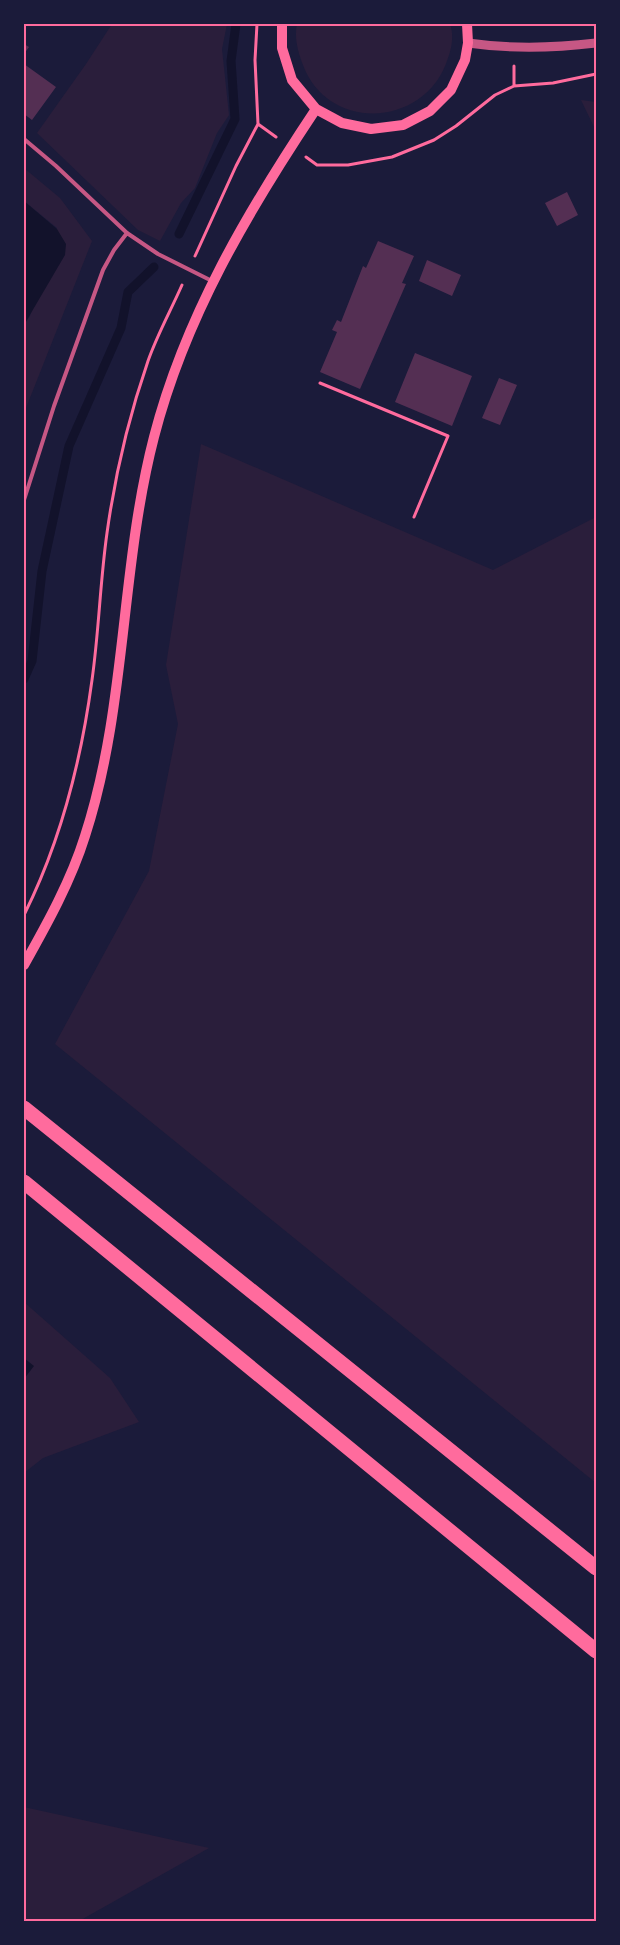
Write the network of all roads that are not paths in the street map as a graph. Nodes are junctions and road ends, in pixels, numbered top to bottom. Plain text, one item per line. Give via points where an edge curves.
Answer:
1 (282, 24) edge
2 (467, 24) edge
3 (596, 43) edge
4 (468, 44) junction
5 (316, 109) junction
6 (24, 139) edge
7 (127, 233) junction
8 (212, 281) junction
9 (24, 500) edge
10 (24, 965) edge
11 (24, 1108) edge
12 (24, 1182) edge
13 (596, 1568) edge
14 (596, 1651) edge

1 - 5 main road via 282,48 292,80
2 - 4 main road
3 - 4 street via 513,48
4 - 5 main road via 465,60 451,90 430,110 403,125 371,129 342,123
5 - 8 main road via 253,208
6 - 7 lane
7 - 8 lane via 158,254
7 - 9 lane via 104,270 54,406
8 - 10 main road via 188,336 154,436 131,559 113,712 99,786 85,837 67,882
11 - 13 highway
12 - 14 highway

